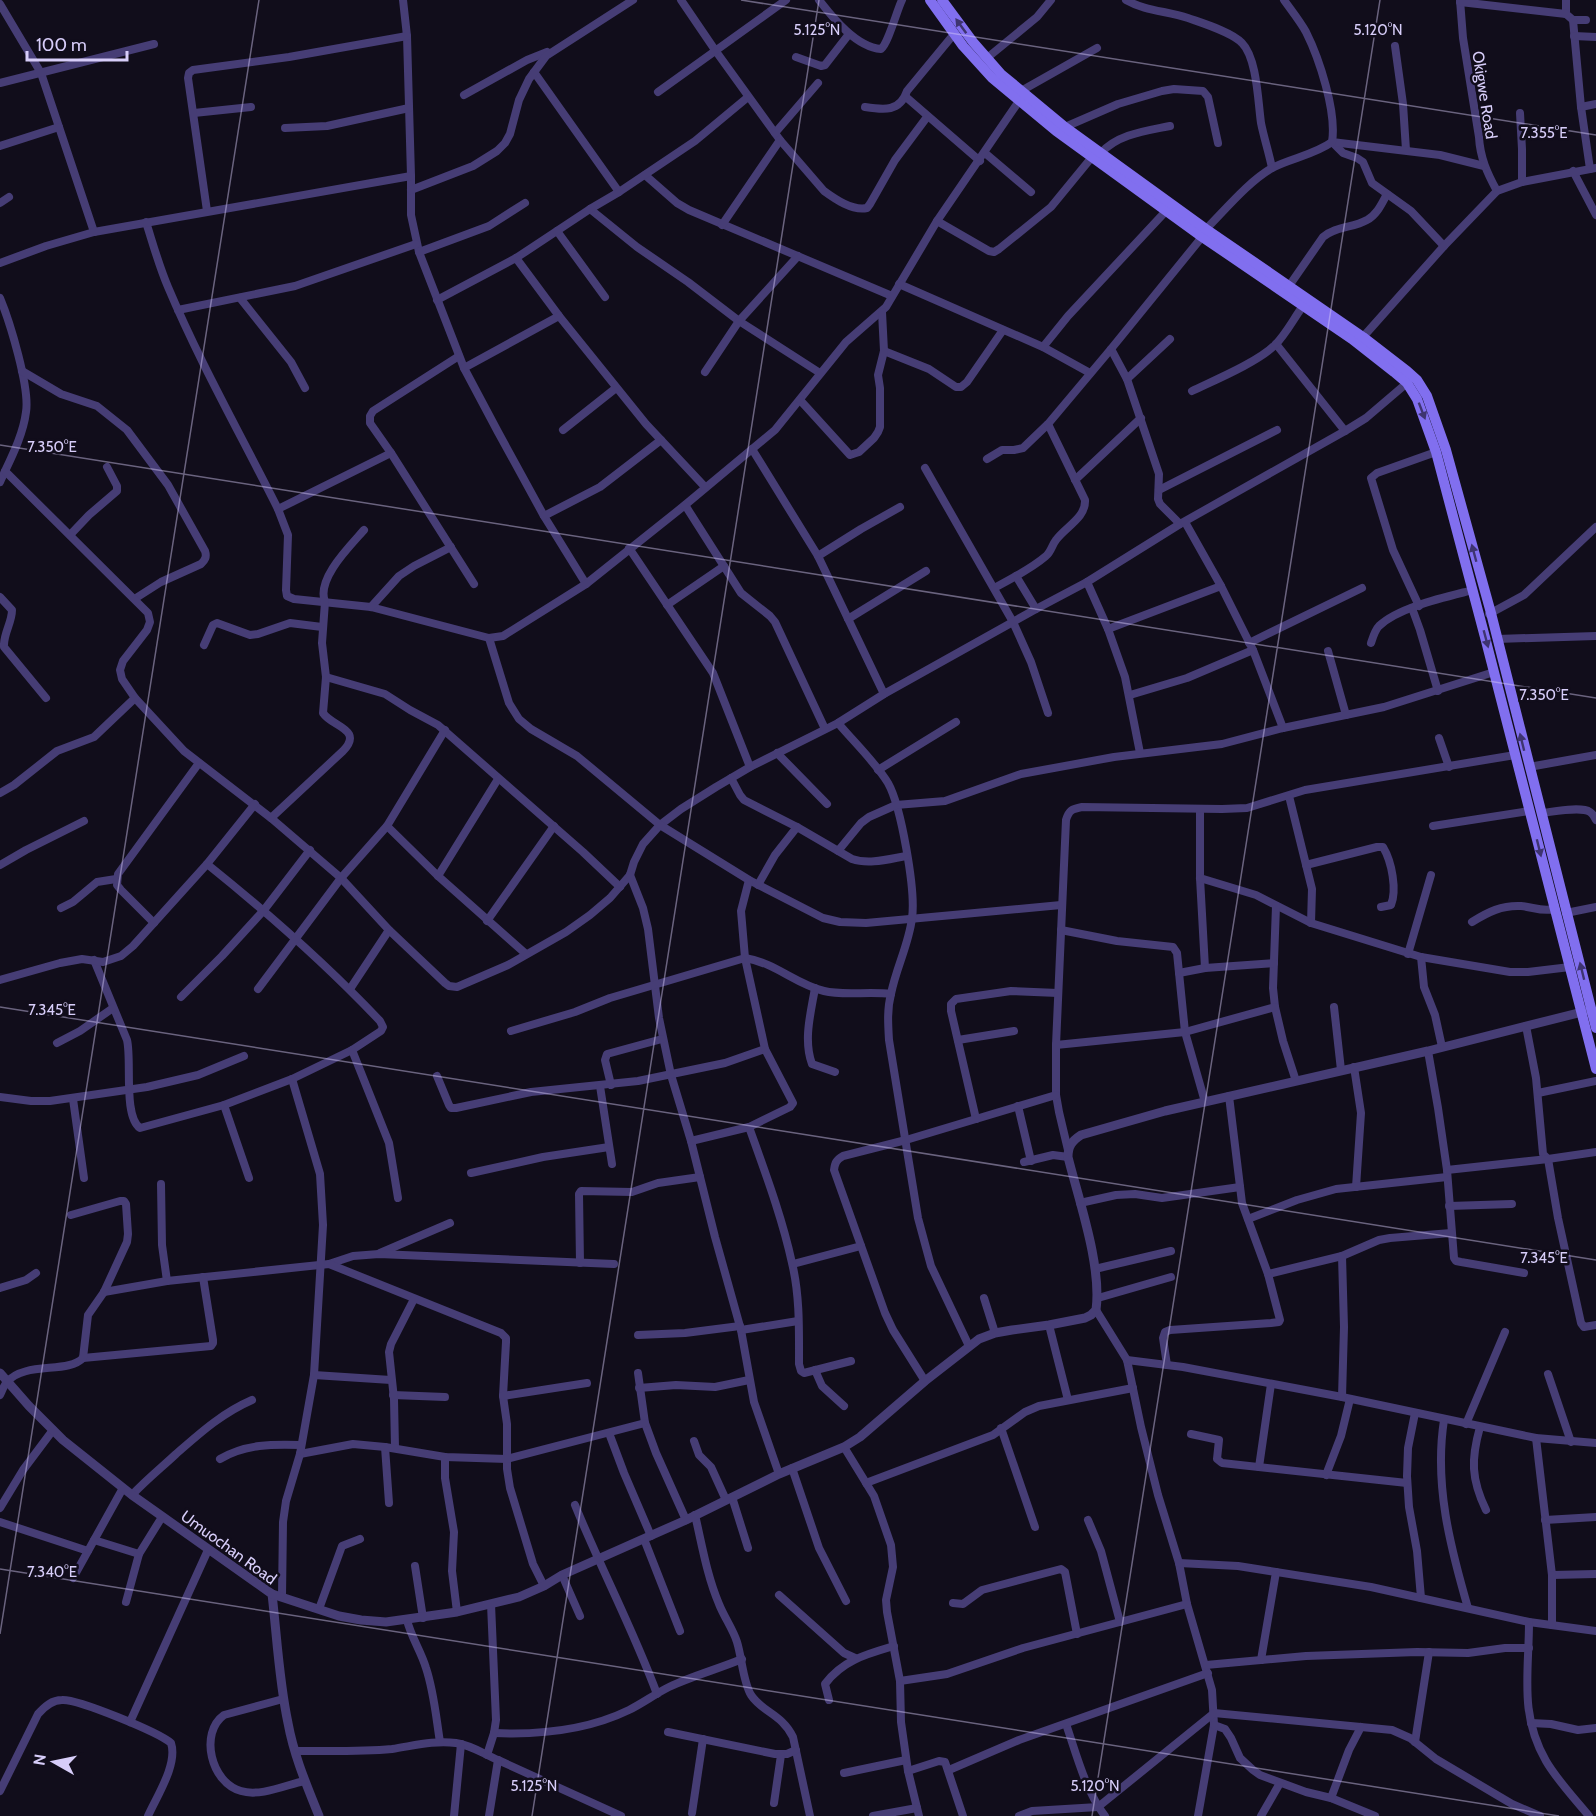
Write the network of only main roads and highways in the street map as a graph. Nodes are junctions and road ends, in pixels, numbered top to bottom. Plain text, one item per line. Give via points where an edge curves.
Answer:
1 (930, 0) edge
2 (942, 0) edge
3 (1020, 96) junction
4 (1096, 155) junction
5 (1204, 233) junction
6 (1485, 615) junction
7 (1586, 1011) junction
8 (1596, 1028) edge
9 (1596, 1069) edge

1 - 3 main road via 992,78
3 -> 2 main road
3 - 4 main road via 1065,127
3 - 4 main road via 1056,131
4 - 5 main road
4 - 5 main road via 1166,211
5 -> 6 main road via 1407,383 1420,406 1436,452 1473,590
6 -> 5 main road via 1446,450 1427,396 1417,380 1363,337
6 -> 7 main road via 1494,672 1529,812 1570,967
7 -> 6 main road via 1566,913 1497,639
7 - 8 main road
7 - 9 main road

